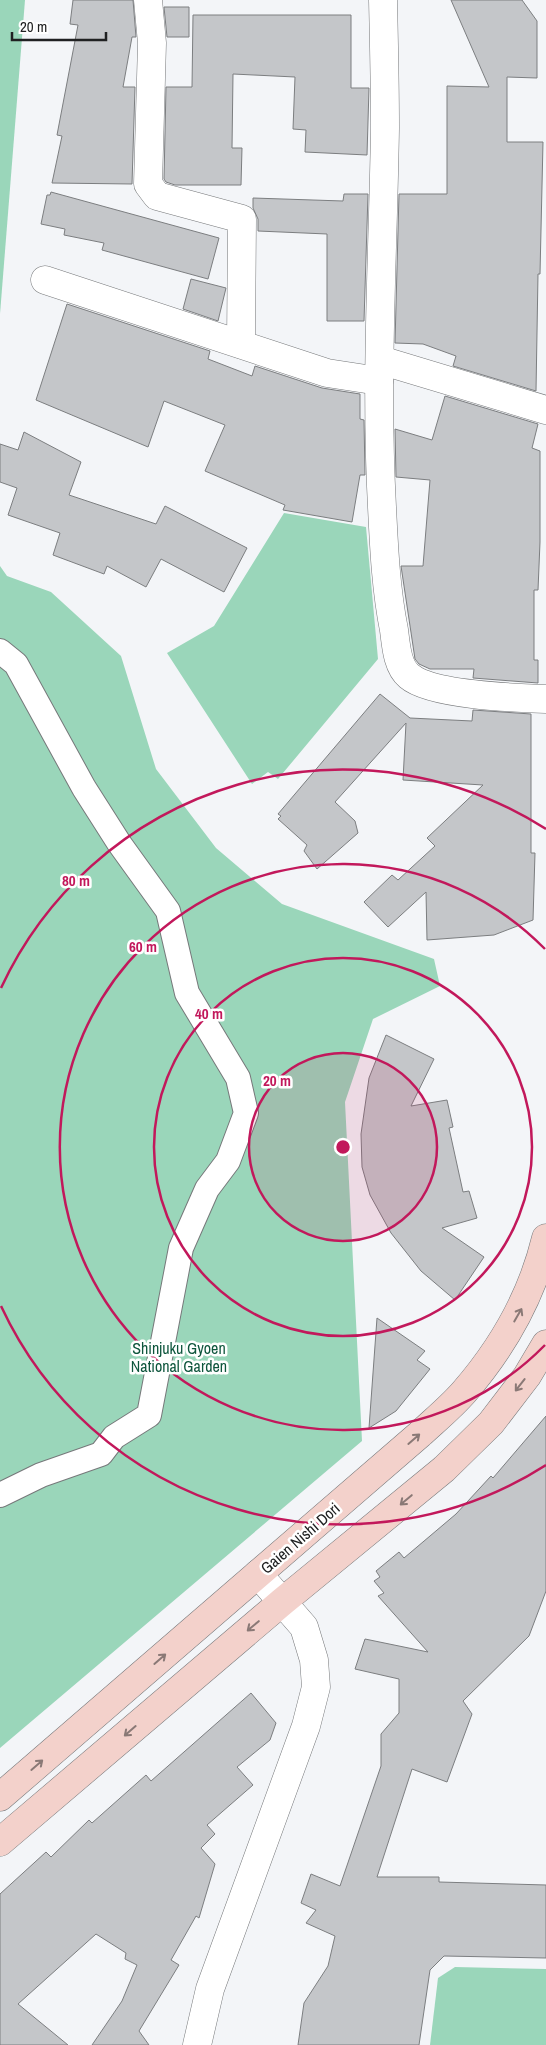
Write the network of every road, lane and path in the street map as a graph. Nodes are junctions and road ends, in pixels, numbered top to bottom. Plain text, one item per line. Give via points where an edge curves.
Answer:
1 (148, 0) edge
2 (383, 0) edge
3 (45, 280) dead end
4 (240, 344) junction
5 (379, 370) junction
6 (546, 410) edge
7 (0, 650) edge
8 (546, 699) edge
9 (546, 1238) edge
10 (546, 1344) edge
11 (0, 1495) edge
12 (258, 1574) junction
13 (282, 1602) junction
14 (0, 1797) edge
15 (0, 1842) edge
16 (197, 2045) edge

1 - 4 street via 152,43 148,184 157,196 242,219
2 - 5 street via 385,127
3 - 4 street
4 - 5 street via 327,373
5 - 6 street
5 - 8 street via 378,433 384,550 389,606 401,667 418,682 442,690
7 - 11 street via 16,664 84,788 168,911 187,994 238,1078 246,1113 228,1161 207,1188 181,1248 149,1415 114,1437 101,1454 41,1475
12 -> 9 main road, Gaien Nishi Dori via 464,1392 521,1310
10 -> 13 main road via 527,1376 491,1423 458,1456
12 - 13 street
14 -> 12 main road, Gaien Nishi Dori
13 -> 15 main road
13 - 16 street via 304,1627 314,1660 316,1687 306,1726 210,1989

